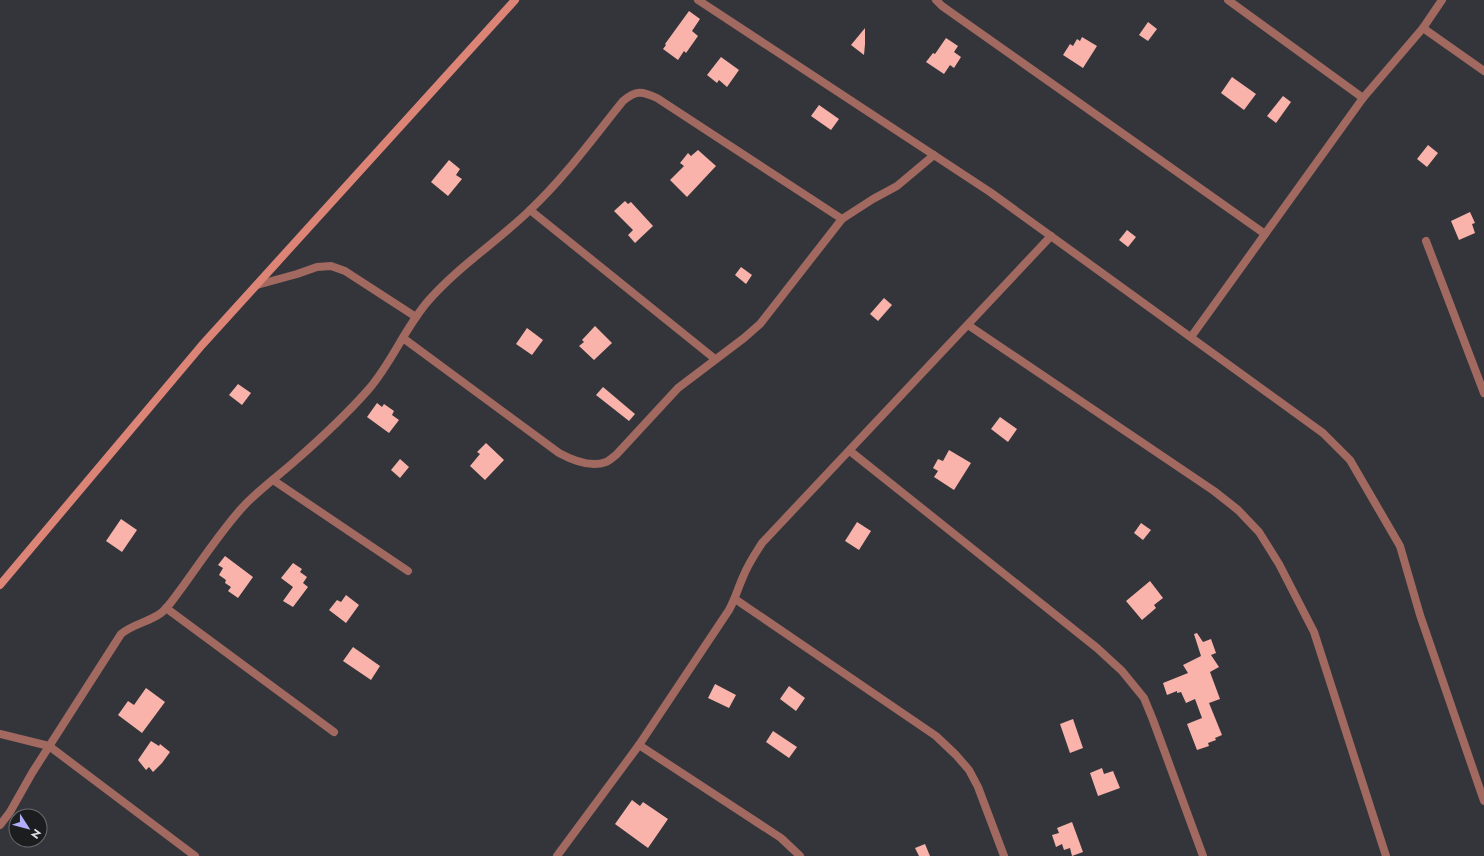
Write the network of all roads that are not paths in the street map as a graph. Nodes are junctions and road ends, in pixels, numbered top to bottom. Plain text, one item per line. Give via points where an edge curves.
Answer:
1 (516, 0) edge
2 (698, 0) edge
3 (936, 0) edge
4 (1228, 0) edge
5 (1442, 0) edge
6 (1423, 28) junction
7 (1484, 71) edge
8 (1363, 98) junction
9 (934, 156) junction
10 (530, 210) junction
11 (842, 219) junction
12 (1264, 234) junction
13 (1051, 236) junction
14 (1426, 241) dead end
15 (256, 285) junction
16 (416, 317) junction
17 (968, 325) junction
18 (1191, 337) junction
19 (403, 338) junction
20 (715, 359) junction
21 (1484, 393) edge
22 (850, 451) junction
23 (273, 480) junction
24 (408, 571) dead end
25 (0, 585) edge
26 (735, 599) junction
27 (166, 608) junction
28 (334, 732) dead end
29 (0, 734) edge
30 (639, 745) junction
31 (49, 746) junction
32 (1484, 801) edge
33 (0, 825) edge
34 (194, 856) edge
35 (557, 856) edge
36 (800, 856) edge
37 (1004, 856) edge
38 (1203, 856) edge
39 (1386, 856) edge

1 - 15 street
2 - 9 street
3 - 12 street
4 - 8 street
5 - 6 street
6 - 7 street
6 - 8 street
8 - 12 street
9 - 11 street via 897,186
9 - 13 street
10 - 11 street via 557,182 623,101 638,92 657,98
10 - 16 street via 447,280
10 - 20 street
11 - 20 street via 760,324
12 - 18 street
13 - 17 street
13 - 18 street
14 - 21 street
15 - 16 street via 317,267 331,266 345,271
15 - 25 street via 202,345
16 - 19 street
17 - 22 street
17 - 39 street via 1214,491 1238,510 1259,532 1279,564 1314,632
18 - 32 street via 1323,433 1350,460 1400,546 1420,615
19 - 20 street via 559,453 595,465 606,462 616,455 678,388
19 - 23 street via 369,390 313,446
22 - 26 street via 762,544 750,560
22 - 38 street via 1097,648 1122,671 1144,698
23 - 24 street
23 - 27 street via 261,488 227,526
26 - 30 street
26 - 37 street via 946,745 969,770
27 - 28 street
27 - 31 street via 121,634
29 - 31 street
30 - 35 street
30 - 36 street via 781,838
31 - 33 street
31 - 34 street

